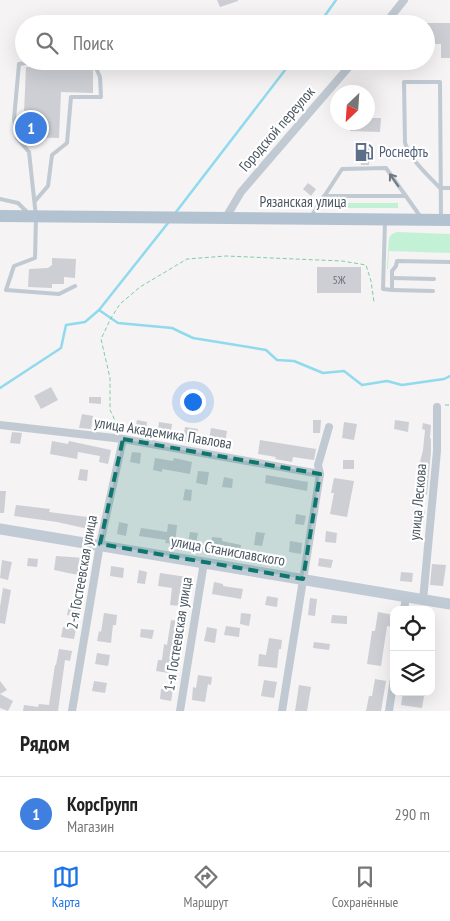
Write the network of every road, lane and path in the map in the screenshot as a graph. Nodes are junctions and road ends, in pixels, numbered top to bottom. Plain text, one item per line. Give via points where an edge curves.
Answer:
1 (404, 0) edge
2 (392, 15) edge
3 (18, 70) edge
4 (96, 70) edge
5 (346, 70) edge
6 (440, 188) junction
7 (450, 188) edge
8 (324, 196) junction
9 (405, 196) junction
10 (0, 199) edge
11 (35, 201) junction
12 (0, 216) edge
13 (34, 217) junction
14 (310, 218) junction
15 (225, 219) junction
16 (385, 219) junction
17 (422, 220) junction
18 (446, 220) edge
19 (450, 262) edge
20 (392, 278) junction
21 (434, 280) dead end
22 (74, 286) dead end
23 (392, 290) junction
24 (433, 291) dead end
25 (374, 302) dead end
26 (437, 407) dead end
27 (0, 425) edge
28 (329, 427) dead end
29 (123, 438) junction
30 (320, 474) junction
31 (0, 531) edge
32 (100, 544) junction
33 (204, 562) junction
34 (303, 579) junction
35 (406, 596) junction
36 (423, 600) junction
37 (450, 604) edge
38 (405, 606) edge
39 (391, 696) edge
40 (72, 711) edge
41 (180, 711) edge
42 (282, 711) edge
43 (389, 711) edge

1 - 2 street
3 - 11 lane via 14,119 17,138 29,152
4 - 11 lane via 101,97 70,97 67,143 52,155 48,186
5 - 15 street, Городской переулок via 241,192
6 - 6 lane via 413,160 405,143 404,82 440,82
6 - 7 lane
6 - 18 lane
8 - 9 lane
9 -> 8 lane via 386,168 342,169
8 - 14 lane
9 - 17 lane
10 - 13 lane via 18,203
11 - 13 lane
12 - 13 main road, Рязанская улица
13 - 15 main road, Рязанская улица
13 - 22 lane via 35,258 14,266 6,290 59,294
14 - 15 main road, Рязанская улица
14 - 16 main road, Рязанская улица
16 - 17 main road, Рязанская улица
16 - 23 lane via 382,287
17 - 18 main road, Рязанская улица
19 - 20 lane via 397,261
20 - 21 lane
20 - 23 lane
23 - 24 lane
25 - 29 path via 366,264 226,256 187,259 140,287 120,304 102,339 110,378 110,410
26 - 36 street, улица Лескова
27 - 29 street, улица Академика Павлова
28 - 30 street via 318,465
29 - 30 street, улица Академика Павлова
29 - 32 street, 2-я Гостеевская улица
30 - 34 street
31 - 32 street, улица Станиславского
32 - 33 street, улица Станиславского
32 - 40 street, 2-я Гостеевская улица
33 - 34 street, улица Станиславского
33 - 41 street, 1-я Гостеевская улица
34 - 35 street, улица Станиславского
34 - 42 street
35 - 36 street, улица Станиславского
35 - 38 street
36 - 37 street, улица Станиславского
39 - 43 street

